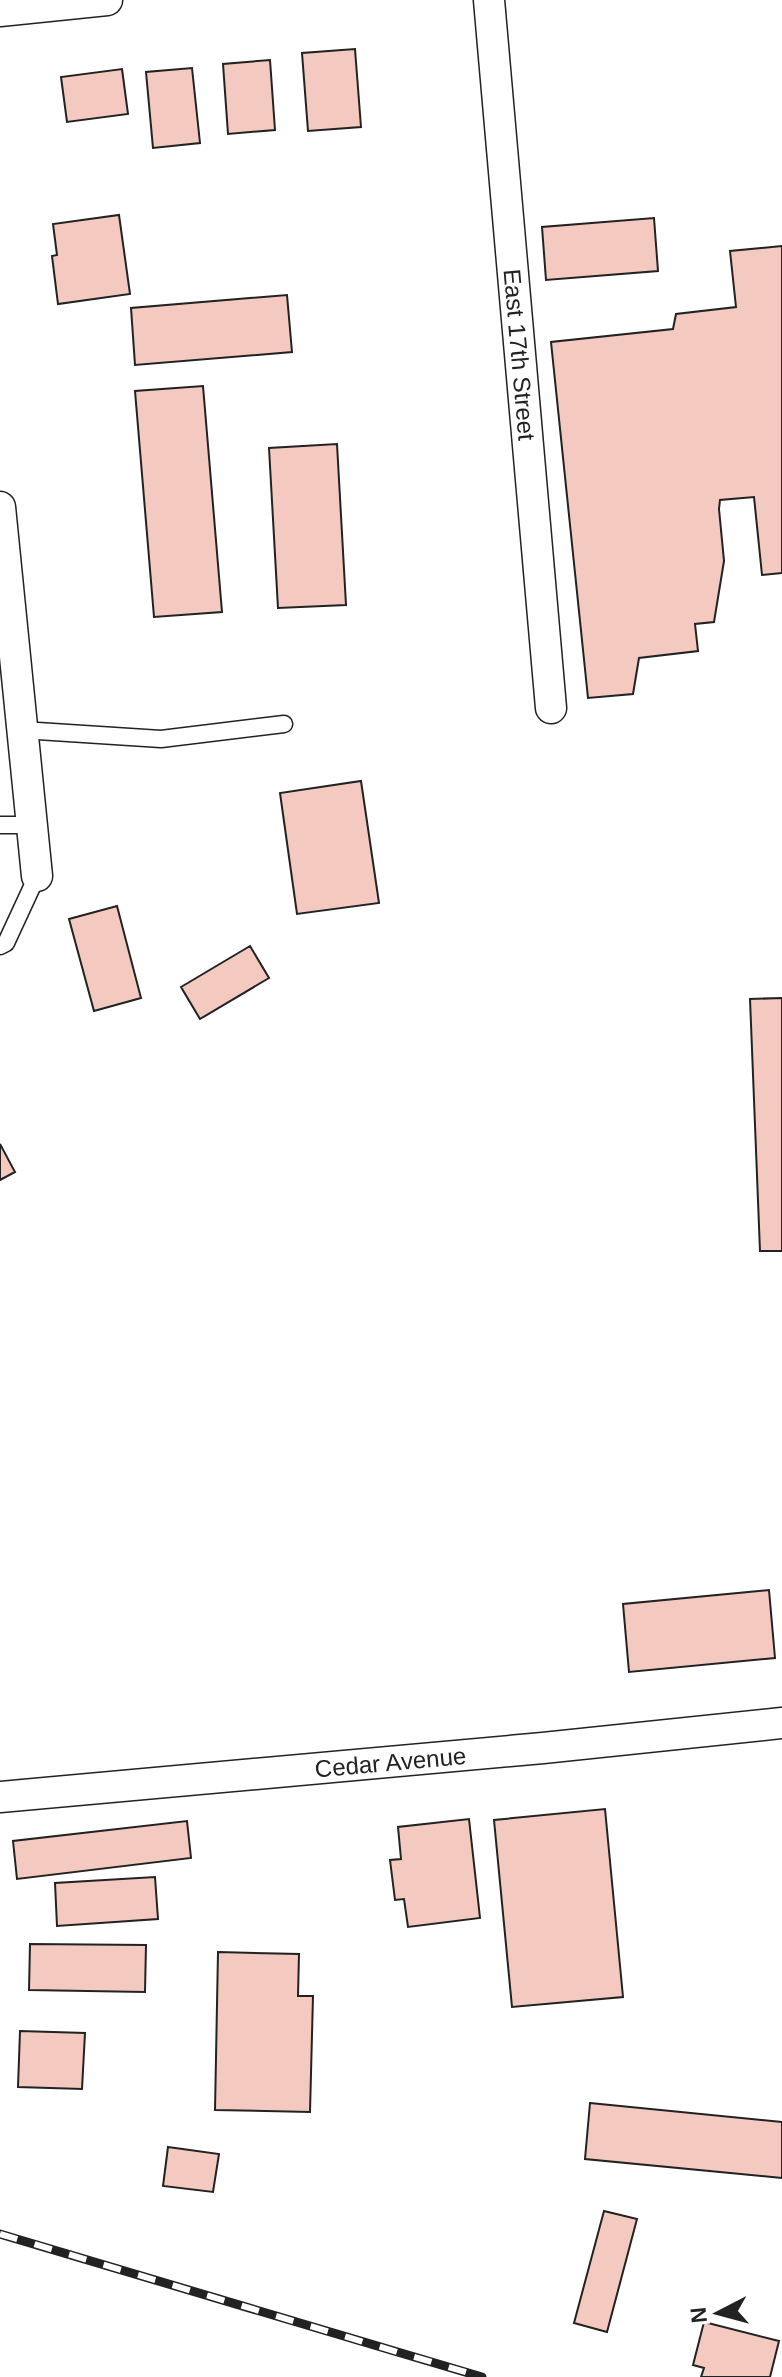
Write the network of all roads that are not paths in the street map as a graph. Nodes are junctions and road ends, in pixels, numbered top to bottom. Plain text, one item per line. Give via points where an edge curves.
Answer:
1 (107, 0) edge
2 (489, 0) edge
3 (0, 11) edge
4 (0, 507) edge
5 (551, 708) dead end
6 (284, 724) dead end
7 (22, 730) junction
8 (0, 825) edge
9 (32, 825) junction
10 (37, 876) joint
11 (0, 946) edge
12 (782, 1723) edge
13 (0, 1797) edge

1 - 3 street
2 - 5 street, East 17th Street
4 - 7 street
6 - 7 lane via 161,739
7 - 9 street
8 - 9 lane
9 - 10 street
10 - 11 lane
12 - 13 street, Cedar Avenue

